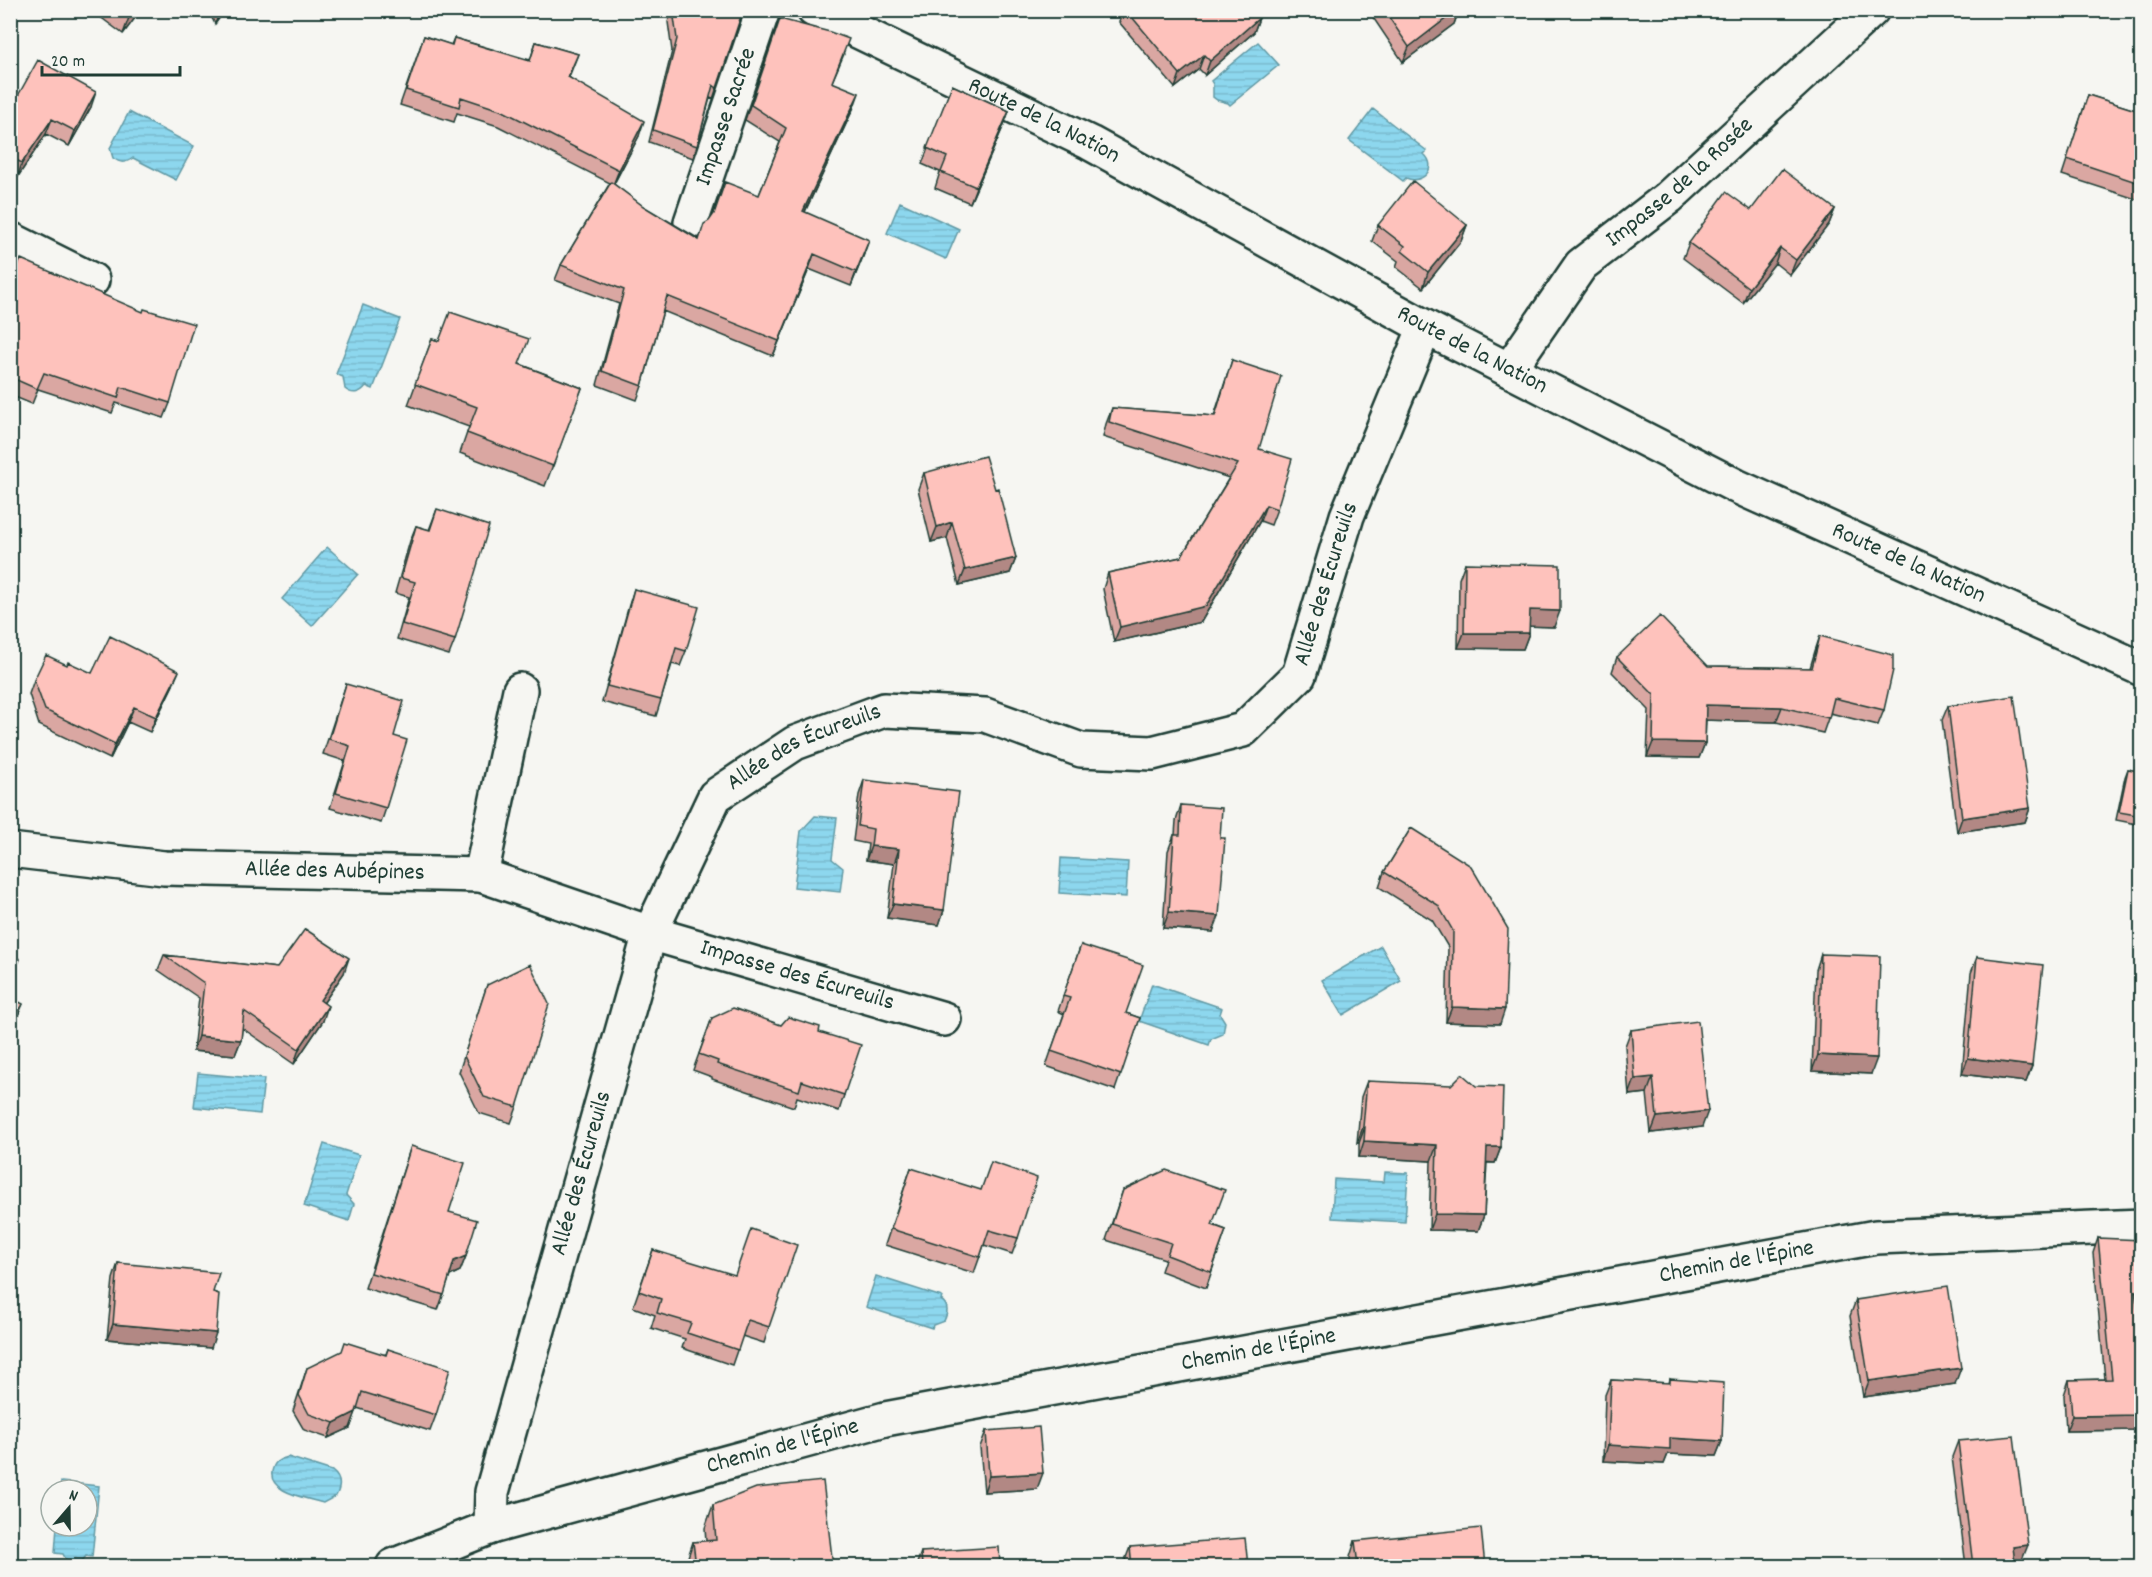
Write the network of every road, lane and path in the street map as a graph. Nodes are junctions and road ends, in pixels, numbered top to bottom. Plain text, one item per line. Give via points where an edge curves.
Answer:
1 (762, 10) edge
2 (814, 10) edge
3 (1872, 10) edge
4 (691, 222) dead end
5 (10, 238) edge
6 (92, 280) dead end
7 (1425, 327) junction
8 (1509, 370) junction
9 (2142, 669) edge
10 (520, 690) dead end
11 (10, 850) edge
12 (481, 875) junction
13 (650, 933) junction
14 (944, 1019) dead end
15 (2142, 1226) edge
16 (491, 1527) junction
17 (393, 1566) edge

1 - 4 street, Impasse Sacrée
2 - 7 street, Route de la Nation via 1090,143
3 - 8 street, Impasse de la Rosée via 1669,197 1581,265
5 - 6 street
7 - 8 street, Route de la Nation
7 - 13 street, Allée des Écureuils via 1347,516 1299,675 1243,730 1152,753 1081,750 986,715 884,710 795,743 715,796
8 - 9 street, Route de la Nation via 1736,486
10 - 12 street
11 - 12 street, Allée des Aubépines via 164,868
12 - 13 street, Allée des Aubépines
13 - 14 street, Impasse des Écureuils
13 - 16 street, Allée des Écureuils via 492,1492
15 - 16 street, Chemin de l'Épine via 1876,1237 885,1419
16 - 17 street, Chemin de l'Épine

